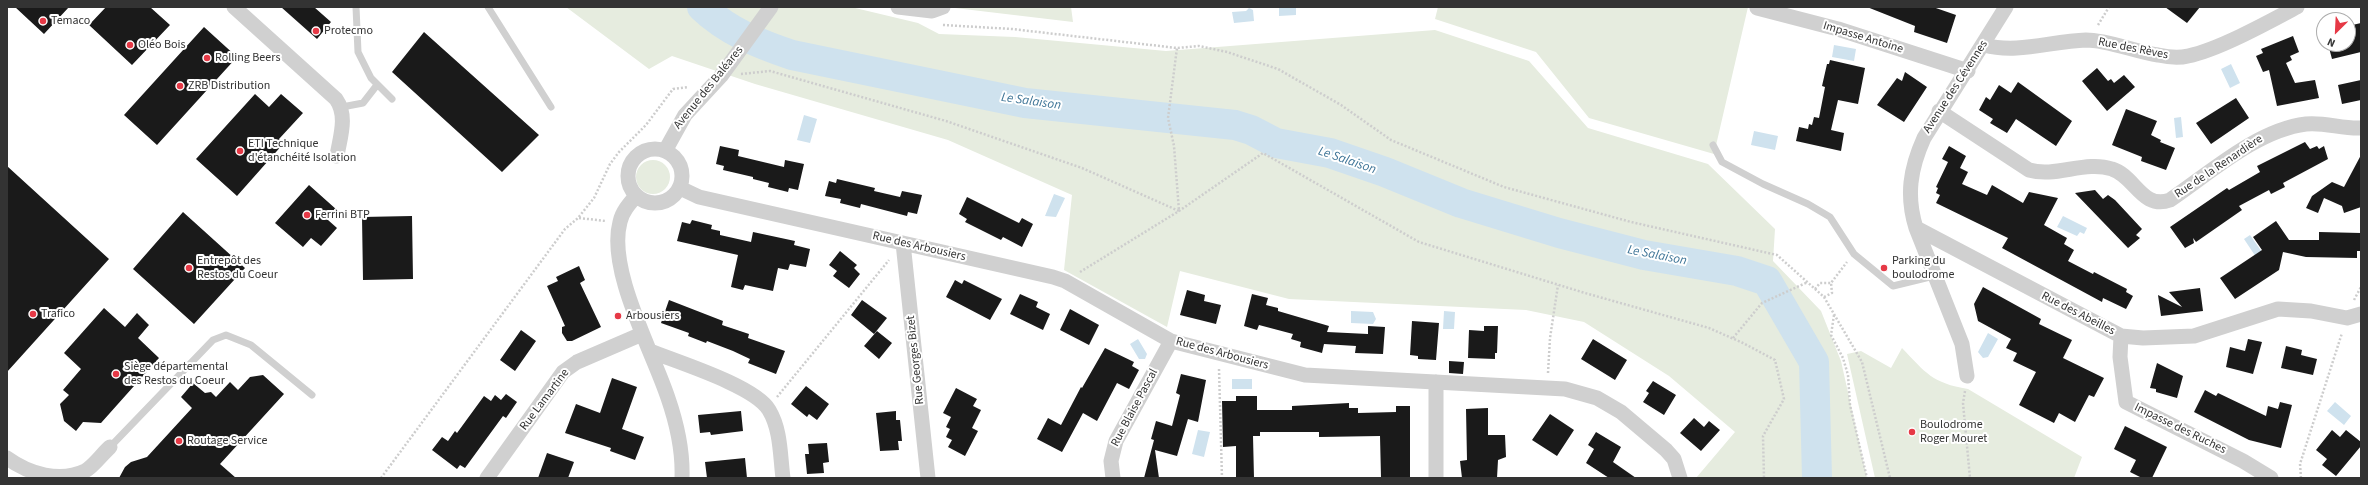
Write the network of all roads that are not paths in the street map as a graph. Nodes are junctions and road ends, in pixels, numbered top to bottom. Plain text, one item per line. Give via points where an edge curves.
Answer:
1 (234, 7) edge
2 (356, 7) edge
3 (488, 7) edge
4 (771, 7) edge
5 (898, 7) edge
6 (2006, 7) edge
7 (2297, 7) edge
8 (1757, 8) edge
9 (938, 9) edge
10 (1984, 46) junction
11 (1968, 70) junction
12 (377, 84) junction
13 (392, 99) dead end
14 (551, 107) dead end
15 (342, 108) junction
16 (1939, 111) junction
17 (2361, 128) edge
18 (1713, 145) dead end
19 (665, 151) junction
20 (337, 156) dead end
21 (680, 188) junction
22 (636, 196) junction
23 (1916, 228) junction
24 (903, 243) junction
25 (1934, 276) junction
26 (2354, 316) edge
27 (642, 334) junction
28 (2121, 336) junction
29 (1171, 341) junction
30 (650, 351) junction
31 (1967, 376) road end
32 (1436, 382) junction
33 (312, 395) dead end
34 (110, 447) joint
35 (7, 458) edge
36 (54, 477) edge
37 (487, 478) edge
38 (682, 478) edge
39 (783, 478) edge
40 (928, 478) edge
41 (1113, 478) edge
42 (1436, 478) edge
43 (1680, 478) edge
44 (2271, 478) edge

1 - 15 street via 336,99
2 - 12 lane via 358,52 371,78
3 - 14 lane
4 - 19 street, Avenue des Baléares via 721,76 685,115
5 - 9 street
6 - 10 street, Avenue des Cévennes
7 - 10 street, Rue des Rèves via 2188,57 2159,56 2089,40 2064,41 2016,50
8 - 11 street, Impasse Antoine via 1838,29
10 - 11 street, Avenue des Cévennes
11 - 16 street, Avenue des Cévennes
12 - 13 lane
12 - 15 lane via 363,103
15 - 20 street via 343,118
16 - 17 street, Rue de la Renardière via 2030,170 2044,172 2094,167 2113,169 2127,177 2145,197 2158,203 2170,200 2254,142 2282,130 2321,124
16 - 23 street, Avenue des Cévennes via 1917,154 1912,172 1911,210
18 - 25 lane via 1722,162 1808,204 1830,218 1854,254 1893,286
19 - 21 street via 678,161 681,168 683,178
19 - 22 street via 644,151 630,164 628,182
21 - 22 street via 675,195 662,203 646,203
21 - 24 street, Rue des Arbousiers via 699,197
22 - 27 street via 623,212 619,222 619,254 625,285
23 - 25 street, Avenue des Cévennes
23 - 28 street, Rue des Abeilles
24 - 29 street, Rue des Arbousiers via 1065,281
24 - 40 street, Rue Georges Bizet
25 - 31 street, Avenue des Cévennes via 1962,344
26 - 28 street, Rue des Abeilles via 2278,310 2194,336
27 - 30 street
27 - 37 street, Rue Lamartine via 570,366
28 - 44 street, Impasse des Ruches via 2120,358 2126,402 2243,461
29 - 32 street, Rue des Arbousiers via 1306,375
29 - 41 street, Rue Blaise Pascal via 1116,441 1111,461
30 - 38 street via 678,429 683,460
30 - 39 street via 748,391 768,408 778,434
32 - 42 street
32 - 43 street, Rue des Arbousiers via 1581,392 1611,404 1666,450 1674,459
33 - 34 lane via 251,345 226,335 214,340
34 - 36 street via 87,470 72,476
35 - 36 street via 20,467

